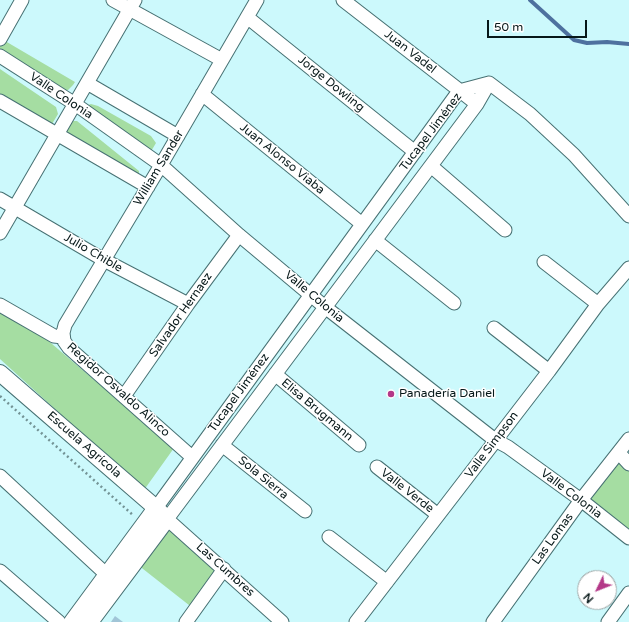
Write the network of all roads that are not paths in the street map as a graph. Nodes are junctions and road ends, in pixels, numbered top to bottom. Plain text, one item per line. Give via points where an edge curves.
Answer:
1 (22, 0) edge
2 (113, 0) edge
3 (257, 0) edge
4 (343, 0) edge
5 (133, 5) edge
6 (247, 17) junction
7 (0, 39) edge
8 (0, 56) edge
9 (222, 60) junction
10 (87, 83) junction
11 (489, 83) junction
12 (459, 91) junction
13 (202, 94) junction
14 (0, 101) edge
15 (75, 104) junction
16 (477, 104) junction
17 (58, 134) junction
18 (178, 136) junction
19 (415, 152) junction
20 (161, 164) junction
21 (431, 166) junction
22 (148, 187) junction
23 (0, 200) edge
24 (14, 207) junction
25 (629, 216) edge
26 (362, 224) junction
27 (505, 230) dead end
28 (0, 233) edge
29 (239, 235) junction
30 (375, 240) junction
31 (104, 260) junction
32 (544, 262) dead end
33 (629, 268) edge
34 (311, 295) junction
35 (454, 303) dead end
36 (188, 304) junction
37 (598, 304) junction
38 (0, 305) edge
39 (325, 307) junction
40 (494, 328) dead end
41 (63, 337) junction
42 (549, 371) junction
43 (0, 373) edge
44 (275, 374) junction
45 (124, 396) junction
46 (629, 439) edge
47 (495, 440) junction
48 (222, 445) junction
49 (359, 445) dead end
50 (619, 453) junction
51 (192, 457) junction
52 (629, 464) edge
53 (377, 467) dead end
54 (0, 476) edge
55 (581, 500) junction
56 (305, 511) dead end
57 (161, 514) junction
58 (438, 515) junction
59 (329, 537) dead end
60 (629, 538) edge
61 (224, 569) junction
62 (0, 570) edge
63 (106, 575) junction
64 (387, 582) junction
65 (629, 593) edge
66 (59, 622) edge
67 (72, 622) edge
68 (90, 622) edge
69 (186, 622) edge
70 (282, 622) edge
71 (356, 622) edge
72 (493, 622) edge
73 (608, 622) edge

1 - 7 street
2 - 5 street
3 - 6 street, William Sander
4 - 12 street, Juan Vadel
5 - 9 street
5 - 10 street
6 - 9 street, William Sander
6 - 19 street, Jorge Dowling
8 - 15 street, Valle Colonia
9 - 13 street, William Sander
10 - 15 street
10 - 18 street, Valle Colonia
11 - 12 street, Tucapel Jiménez
11 - 16 street, Tucapel Jiménez
11 - 25 street via 530,114 574,155
12 - 16 street, Juan Vadel
12 - 19 street, Tucapel Jiménez
13 - 18 street, William Sander
13 - 26 street, Juan Alonso Viaba
14 - 17 street
15 - 17 street
15 - 20 street, Valle Colonia
16 - 21 street, Tucapel Jiménez
17 - 22 street
17 - 24 street
18 - 20 street, William Sander
19 - 26 street, Tucapel Jiménez
20 - 22 street, William Sander
20 - 29 street, Valle Colonia
21 - 27 street
21 - 30 street, Tucapel Jiménez
22 - 31 street, William Sander
23 - 24 street, Julio Chible
24 - 28 street
24 - 31 street, Julio Chible
26 - 34 street, Tucapel Jiménez
29 - 34 street, Valle Colonia
29 - 36 street, Salvador Hernaez
30 - 35 street
30 - 39 street, Tucapel Jiménez
31 - 36 street, Julio Chible
31 - 41 street, William Sander via 65,324
32 - 37 street
33 - 37 street, Valle Simpson
34 - 39 street, Valle Colonia
34 - 51 street, Tucapel Jiménez
36 - 45 street, Salvador Hernaez
37 - 42 street, Valle Simpson
38 - 41 street, Regidor Osvaldo Alinco via 54,336
39 - 44 street, Tucapel Jiménez
39 - 47 street, Valle Colonia
40 - 42 street
41 - 45 street, Regidor Osvaldo Alinco via 68,348
42 - 47 street, Valle Simpson
43 - 57 street, Escuela Agrícola
44 - 48 street, Tucapel Jiménez
44 - 49 street, Elisa Brugmann
45 - 51 street, Regidor Osvaldo Alinco
46 - 50 street, Las Lomas
47 - 55 street, Valle Colonia
47 - 58 street, Valle Simpson
48 - 56 street, Sola Sierra
48 - 57 street, Tucapel Jiménez
50 - 52 street
50 - 55 street, Las Lomas
51 - 57 street, Tucapel Jiménez
53 - 58 street, Valle Verde
54 - 63 street
55 - 60 street, Valle Colonia
55 - 72 street, Las Lomas
57 - 61 street, Las Cumbres
57 - 63 street, Tucapel Jiménez via 143,525
57 - 68 street, Tucapel Jiménez
58 - 64 street, Valle Simpson
59 - 64 street
61 - 69 street
61 - 70 street, Las Cumbres
62 - 66 street
63 - 67 street, Tucapel Jiménez
64 - 71 street, Valle Simpson
65 - 73 street

